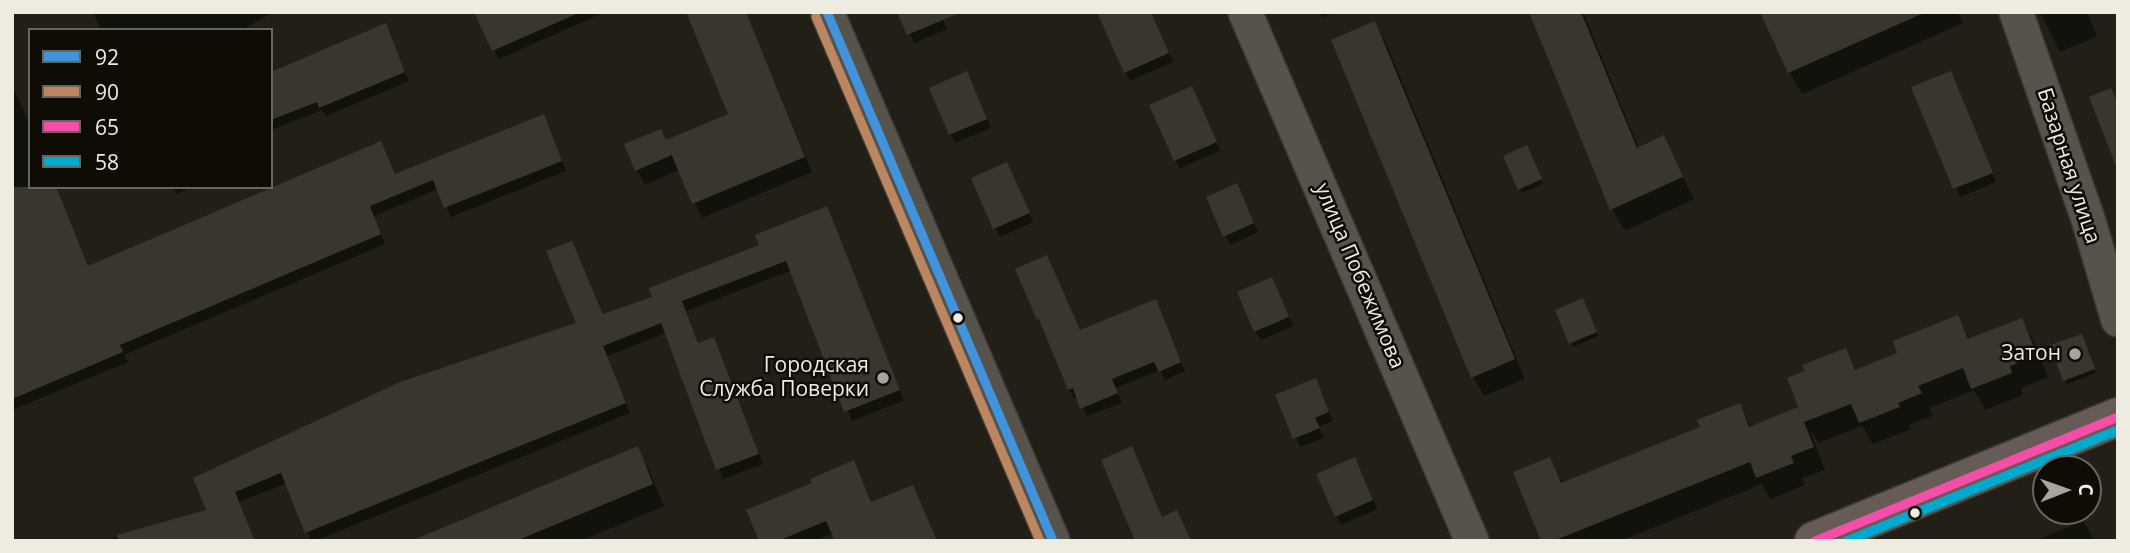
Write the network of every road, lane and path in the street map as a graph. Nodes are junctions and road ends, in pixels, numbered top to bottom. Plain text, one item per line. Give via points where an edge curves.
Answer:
1 (827, 12) edge
2 (1245, 12) edge
3 (2016, 12) edge
4 (2118, 320) edge
5 (2118, 417) edge
6 (1053, 541) edge
7 (1472, 541) edge
8 (1814, 541) edge

1 - 6 street
2 - 7 street, улица Побежимова
3 - 4 street, Базарная улица
5 - 8 main road

